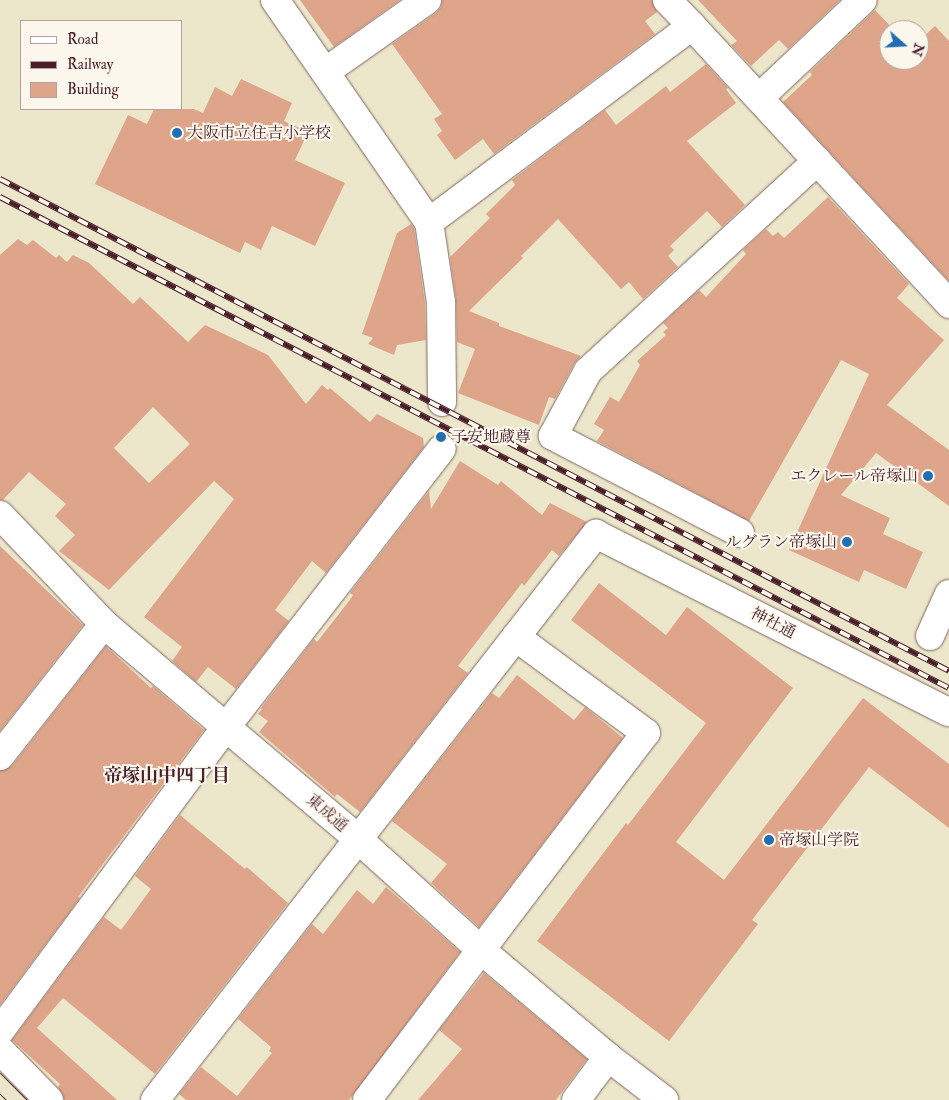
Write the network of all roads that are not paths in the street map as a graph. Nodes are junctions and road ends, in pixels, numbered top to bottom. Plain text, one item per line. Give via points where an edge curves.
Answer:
1 (275, 0) edge
2 (427, 0) edge
3 (667, 0) edge
4 (863, 0) edge
5 (692, 26) junction
6 (325, 72) junction
7 (760, 98) junction
8 (818, 161) junction
9 (429, 222) junction
10 (949, 304) edge
11 (442, 402) dead end
12 (442, 448) dead end
13 (0, 515) edge
14 (740, 533) dead end
15 (949, 594) edge
16 (104, 624) junction
17 (930, 636) dead end
18 (516, 637) junction
19 (949, 712) edge
20 (226, 728) junction
21 (0, 756) edge
22 (358, 839) junction
23 (481, 950) junction
24 (0, 1031) edge
25 (0, 1050) edge
26 (608, 1057) junction
27 (49, 1100) edge
28 (155, 1100) edge
29 (367, 1100) edge
30 (576, 1100) edge
31 (664, 1100) edge

1 - 6 street
2 - 6 street
3 - 5 street
4 - 7 street
5 - 7 street
5 - 9 street
6 - 9 street
7 - 8 street
8 - 10 street
8 - 14 street via 588,371 553,436
9 - 11 street via 441,302
12 - 20 street
13 - 16 street, 東成通
15 - 17 street
16 - 20 street, 東成通
16 - 21 street
18 - 19 street, 神社通 via 596,534
18 - 22 street
18 - 23 street via 646,733
20 - 22 street, 東成通
20 - 24 street
22 - 23 street, 東成通
22 - 28 street
23 - 26 street, 東成通
23 - 29 street
25 - 27 street
26 - 30 street
26 - 31 street, 東成通

